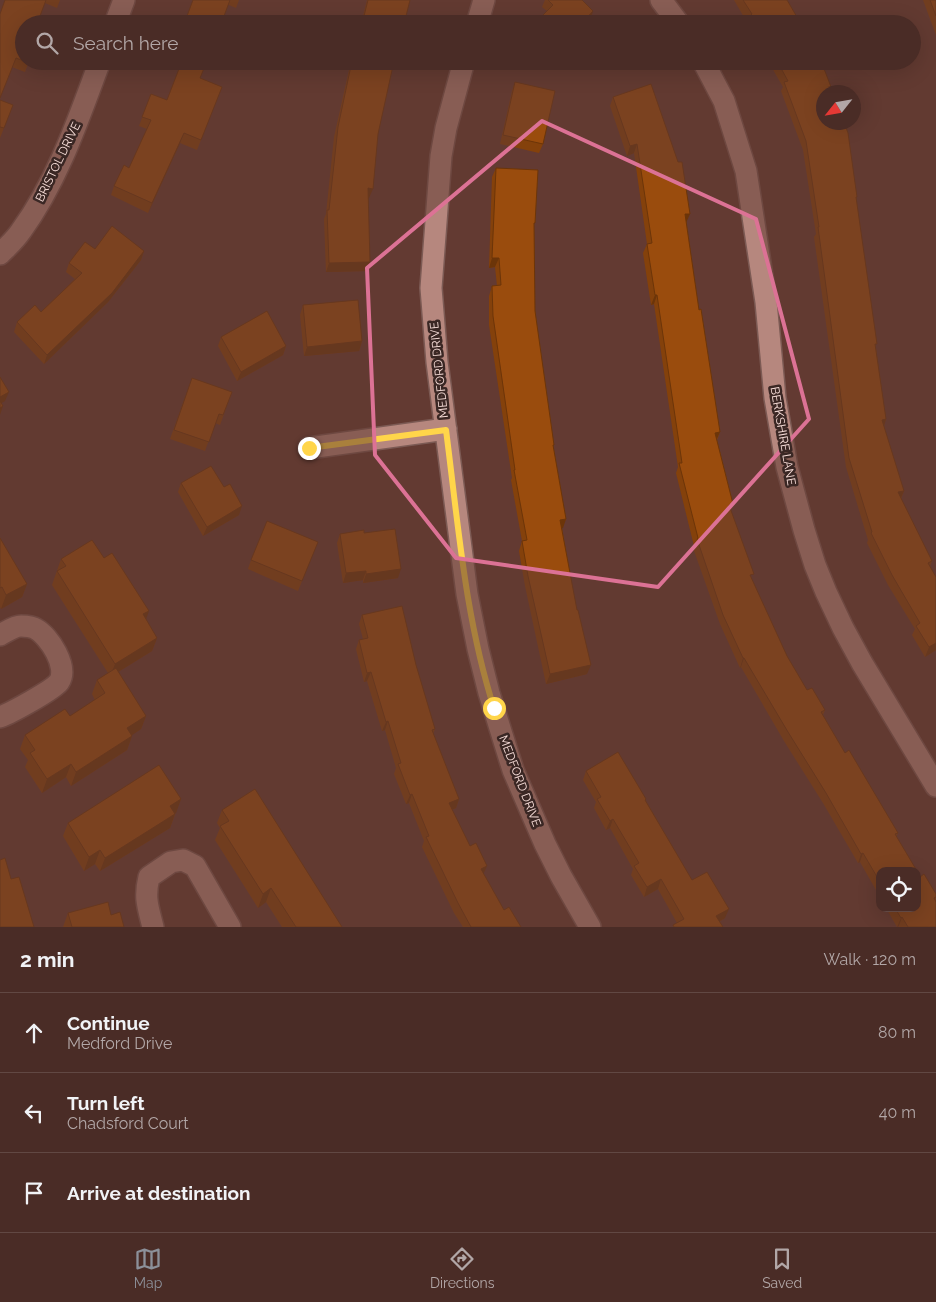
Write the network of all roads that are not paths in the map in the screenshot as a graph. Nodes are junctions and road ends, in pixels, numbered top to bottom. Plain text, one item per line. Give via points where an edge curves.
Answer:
1 (124, 0) edge
2 (484, 0) edge
3 (661, 0) edge
4 (118, 15) edge
5 (480, 15) edge
6 (672, 15) edge
7 (97, 70) edge
8 (462, 70) edge
9 (708, 70) edge
10 (0, 254) edge
11 (446, 430) junction
12 (309, 448) dead end
13 (0, 635) edge
14 (0, 717) edge
15 (936, 786) edge
16 (153, 927) edge
17 (230, 927) edge
18 (590, 927) edge

1 - 4 street
2 - 5 street
3 - 6 street
7 - 10 street, BRISTOL DRIVE via 52,180 20,233
8 - 11 street, MEDFORD DRIVE via 441,156 432,288
9 - 15 street, BERKSHIRE LANE via 724,101 746,171 766,302 775,398 787,467 804,530 842,628
11 - 12 street
11 - 18 street, MEDFORD DRIVE via 467,594 489,692 513,770 544,844
13 - 14 street via 20,626 36,629 56,651 62,673 59,682 51,689
16 - 17 street via 146,900 149,877 171,862 183,860 194,866

